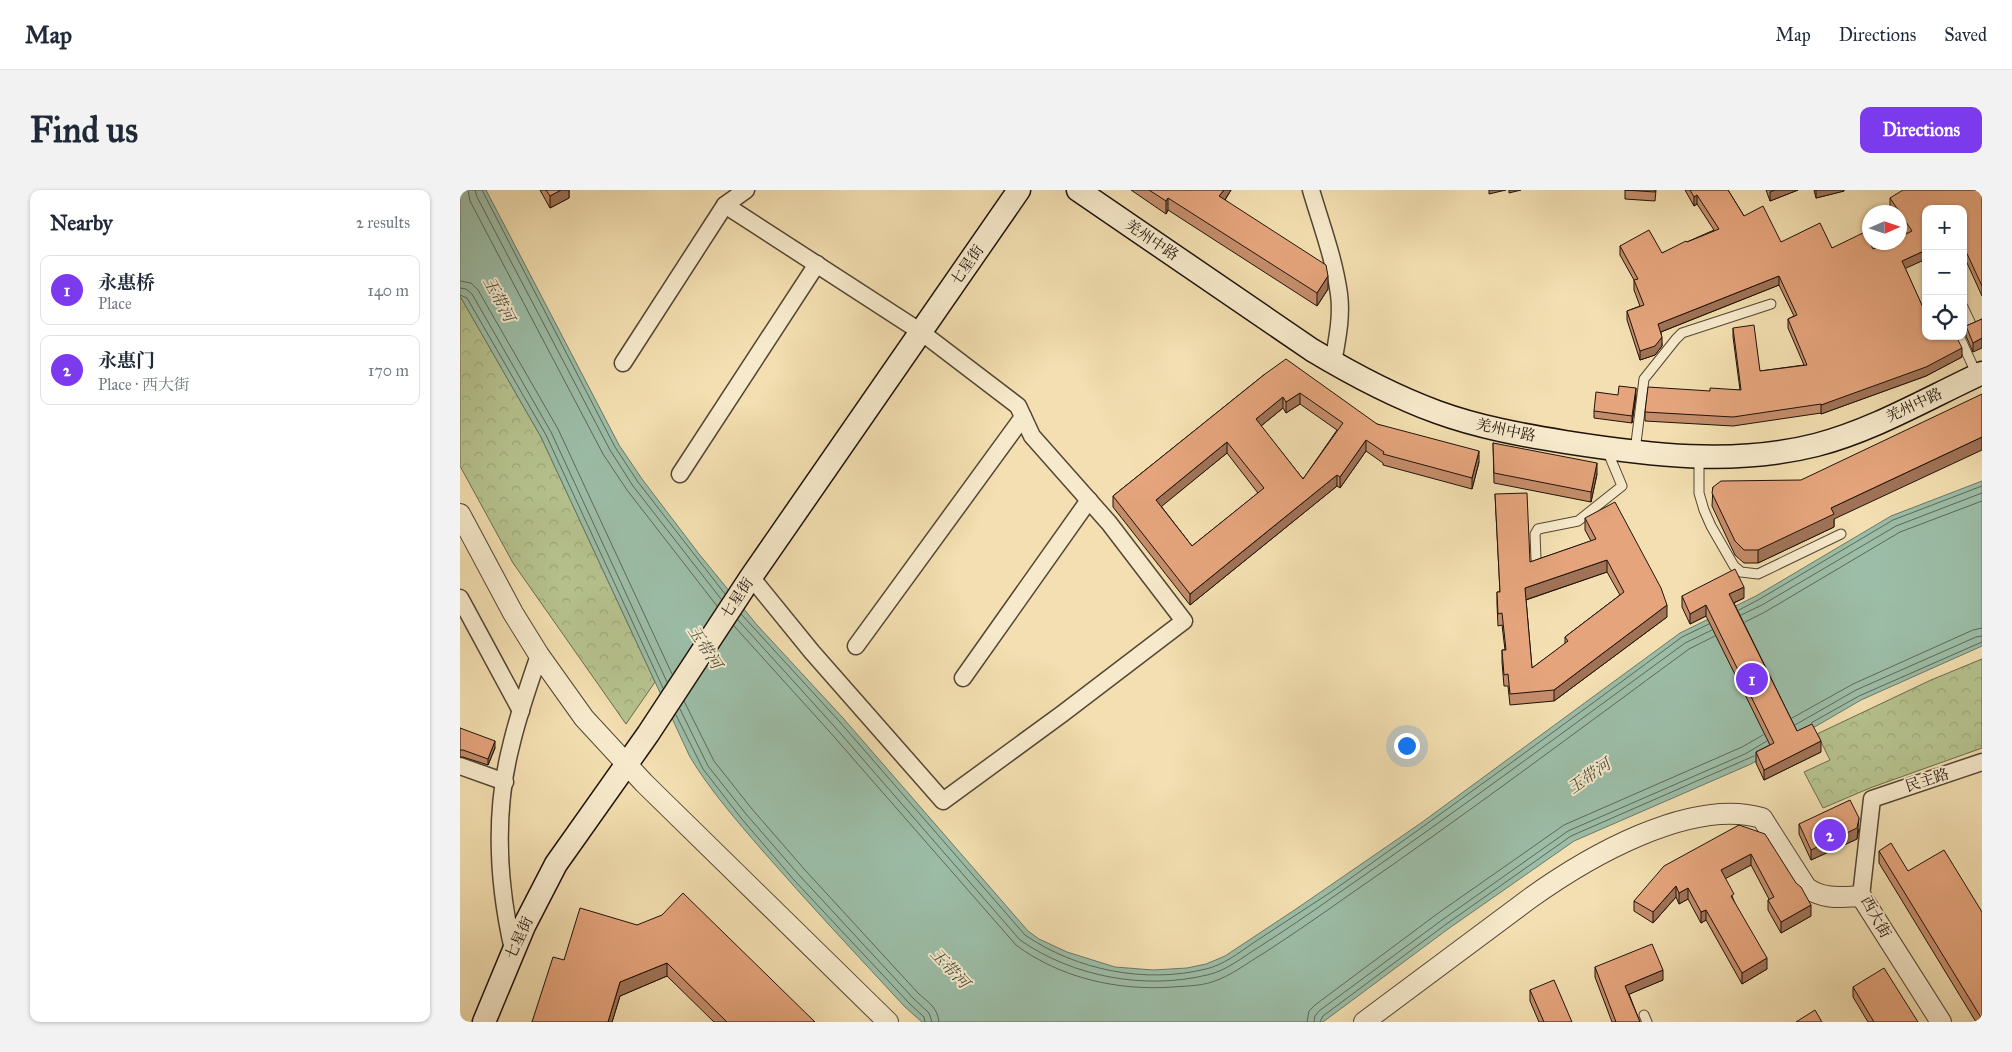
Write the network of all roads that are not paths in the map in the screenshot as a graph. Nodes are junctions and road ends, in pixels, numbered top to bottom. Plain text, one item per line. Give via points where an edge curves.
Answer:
1 (746, 190) edge
2 (1019, 190) edge
3 (1078, 190) edge
4 (1311, 190) edge
5 (725, 205) junction
6 (817, 264) junction
7 (1771, 304) dead end
8 (1967, 316) edge
9 (1967, 326) edge
10 (921, 332) junction
11 (1961, 340) edge
12 (623, 363) dead end
13 (1334, 363) junction
14 (1980, 374) edge
15 (1023, 417) junction
16 (1606, 448) junction
17 (1635, 451) junction
18 (1699, 457) junction
19 (680, 474) dead end
20 (1089, 500) junction
21 (460, 514) edge
22 (1841, 534) dead end
23 (1536, 560) edge
24 (748, 581) junction
25 (460, 598) edge
26 (856, 646) dead end
27 (538, 655) junction
28 (963, 678) dead end
29 (521, 712) junction
30 (1982, 762) edge
31 (627, 764) junction
32 (460, 766) edge
33 (505, 782) junction
34 (1872, 799) joint
35 (1862, 896) junction
36 (513, 950) junction
37 (484, 1022) edge
38 (888, 1022) edge
39 (1364, 1022) edge
40 (1941, 1022) edge

1 - 5 street
2 - 10 main road, 七星街
3 - 13 main road, 羌州中路
4 - 13 street via 1332,257 1339,295 1339,330
5 - 6 street
5 - 12 street
6 - 10 street
6 - 19 street
7 - 17 lane via 1682,333 1676,339 1644,379
8 - 9 lane via 1971,324
10 - 15 street via 1018,406
10 - 24 main road, 七星街
11 - 14 lane
13 - 16 main road, 羌州中路 via 1381,388 1446,415 1495,429
14 - 18 main road, 羌州中路 via 1860,430 1815,445 1742,457
15 - 20 street via 1032,436
15 - 26 street
16 - 17 main road, 羌州中路
16 - 23 lane via 1622,486 1578,521 1538,529 1535,534
17 - 18 main road, 羌州中路
18 - 22 lane via 1699,493 1704,510 1740,572 1758,574
20 - 24 street via 1184,621 943,801
20 - 28 street
21 - 27 street
24 - 31 main road, 七星街
25 - 29 street
27 - 29 street
27 - 31 street via 584,718
29 - 33 street via 510,747
30 - 34 street, 民主路
31 - 36 main road, 七星街 via 556,864
31 - 38 street
32 - 33 street
33 - 36 street via 500,871
34 - 35 street, 西大街
35 - 39 street via 1822,895 1806,887 1762,818 1735,814 1688,819 1622,844 1553,882
35 - 40 street, 西大街
36 - 37 main road, 七星街

